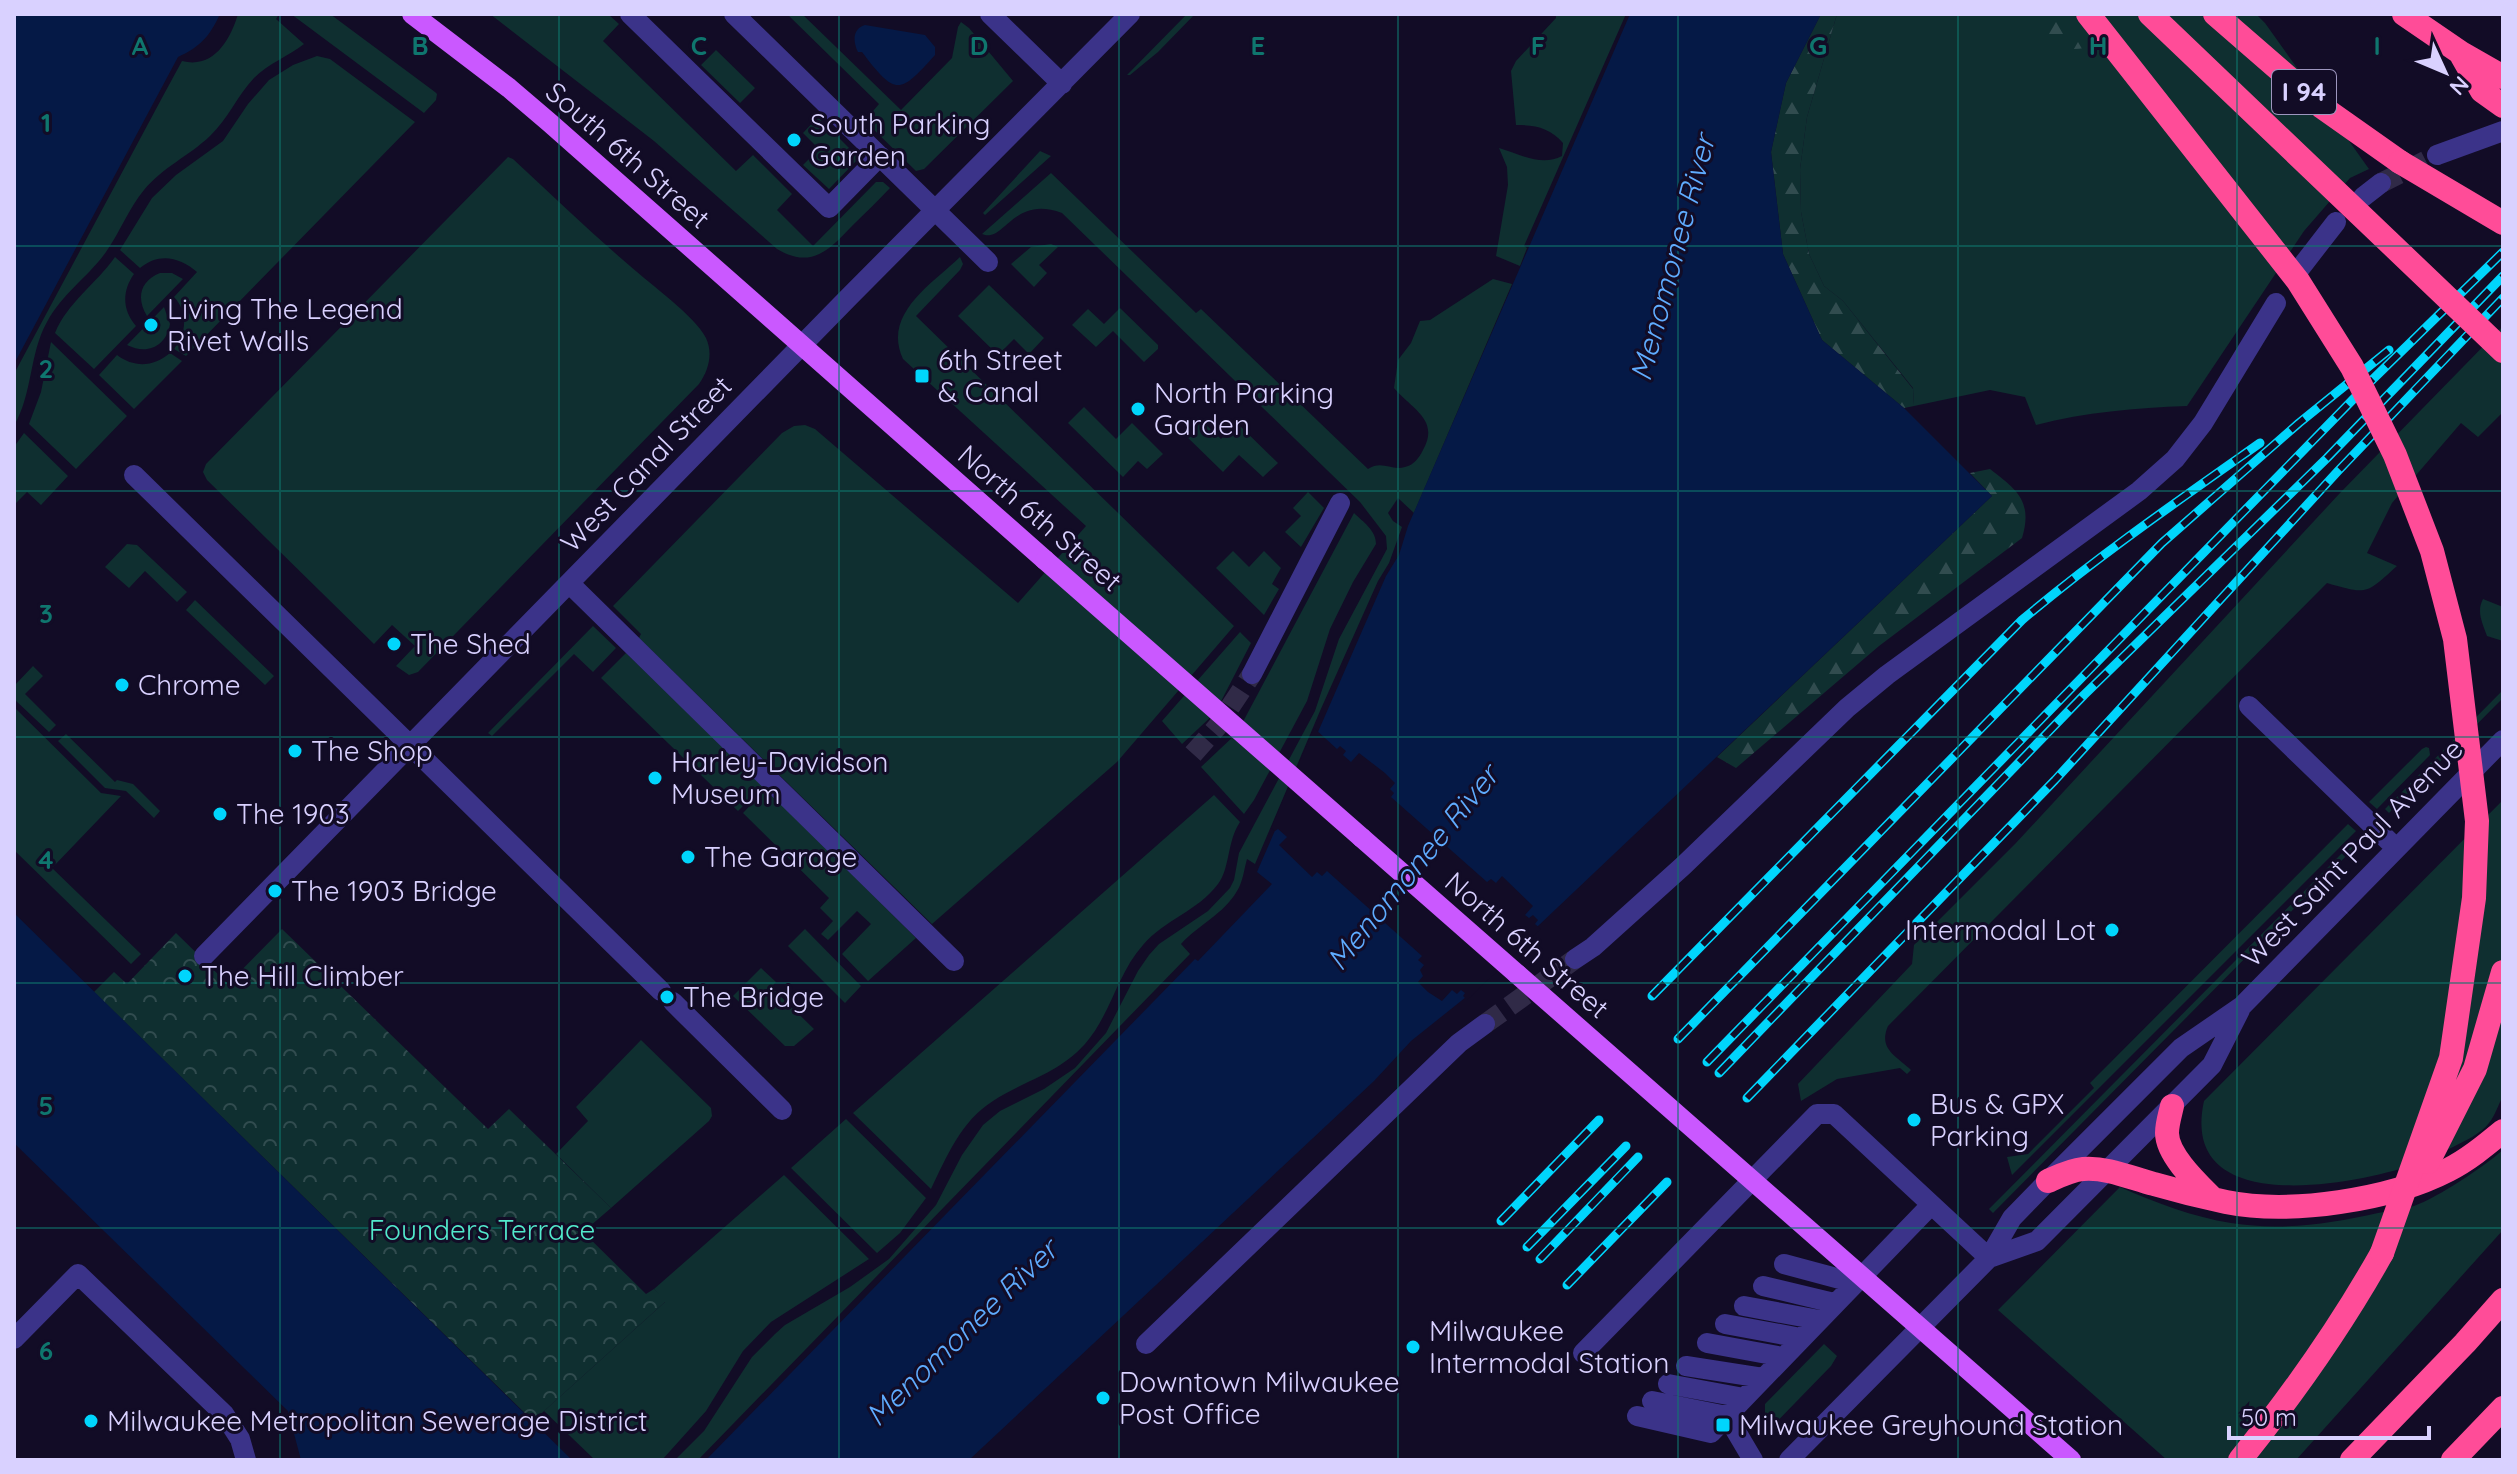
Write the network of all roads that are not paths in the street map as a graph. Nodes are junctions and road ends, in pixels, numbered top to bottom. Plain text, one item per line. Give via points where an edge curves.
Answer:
1 (412, 14) edge
2 (630, 14) edge
3 (734, 14) edge
4 (990, 14) edge
5 (1130, 14) edge
6 (2088, 14) edge
7 (2150, 14) edge
8 (2215, 14) edge
9 (2404, 14) edge
10 (2461, 53) junction
11 (2503, 77) edge
12 (1062, 84) junction
13 (2503, 106) edge
14 (2503, 131) edge
15 (2437, 155) tunnel mouth
16 (880, 156) junction
17 (2381, 183) tunnel mouth
18 (2363, 197) dead end
19 (935, 210) junction
20 (2336, 222) dead end
21 (2503, 223) edge
22 (988, 262) dead end
23 (2298, 271) dead end
24 (2276, 303) dead end
25 (802, 345) junction
26 (2503, 351) edge
27 (134, 475) dead end
28 (1340, 503) dead end
29 (569, 583) junction
30 (1252, 674) tunnel mouth
31 (2249, 706) dead end
32 (2503, 740) edge
33 (411, 745) junction
34 (2396, 848) junction
35 (204, 956) dead end
36 (1575, 959) tunnel mouth
37 (954, 961) dead end
38 (2503, 972) edge
39 (2242, 1006) junction
40 (1485, 1024) tunnel mouth
41 (2172, 1106) junction
42 (782, 1110) dead end
43 (2503, 1131) edge
44 (2107, 1171) junction
45 (2048, 1181) junction
46 (2212, 1198) junction
47 (1931, 1205) junction
48 (2382, 1253) junction
49 (1989, 1258) junction
50 (1784, 1264) dead end
51 (1855, 1283) junction
52 (1763, 1286) dead end
53 (2503, 1300) edge
54 (1834, 1303) junction
55 (1744, 1306) dead end
56 (1819, 1320) junction
57 (1725, 1324) dead end
58 (1801, 1338) junction
59 (14, 1339) edge
60 (1707, 1343) dead end
61 (1146, 1344) dead end
62 (1583, 1353) dead end
63 (1783, 1357) junction
64 (1686, 1366) dead end
65 (1763, 1378) junction
66 (1668, 1384) dead end
67 (1744, 1398) junction
68 (1652, 1401) dead end
69 (2503, 1408) edge
70 (1637, 1416) dead end
71 (1727, 1416) junction
72 (246, 1460) edge
73 (1753, 1460) edge
74 (1789, 1460) edge
75 (2071, 1460) edge
76 (2240, 1460) edge
77 (2352, 1460) edge
78 (2453, 1460) edge

1 - 25 main road, South 6th Street via 509,88
2 - 16 street via 829,208
3 - 16 street
4 - 12 street
5 - 12 street, West Canal Street
6 - 48 highway, bridge via 2298,281 2352,367 2395,455 2432,551 2455,639 2477,821 2472,911 2451,1058
7 - 26 highway, bridge
8 - 21 highway, I 94, bridge via 2350,128
9 - 10 highway
10 - 11 highway
10 - 13 highway via 2482,91
12 - 19 street, West Canal Street
14 - 15 street
16 - 19 street
17 - 18 street
19 - 22 street
19 - 25 street, West Canal Street
20 - 23 street
24 - 36 street via 2218,400 2175,459 1857,700 1683,866
25 - 29 street, West Canal Street
25 - 75 main road, North 6th Street, bridge
27 - 33 street
28 - 30 street
29 - 33 street, West Canal Street
29 - 37 street
31 - 34 street
32 - 34 street, West Saint Paul Avenue
33 - 35 street, West Canal Street
33 - 42 street
34 - 39 street, West Saint Paul Avenue
38 - 48 highway, bridge via 2475,1069
39 - 41 street, West Saint Paul Avenue via 2212,1065
39 - 45 street, West Saint Paul Avenue via 2181,1048
40 - 61 street via 1459,1043
41 - 44 street, West Saint Paul Avenue
41 - 46 highway via 2170,1145
43 - 46 highway via 2451,1169 2391,1191 2308,1205
44 - 45 highway via 2079,1169
44 - 46 highway
44 - 49 street, West Saint Paul Avenue via 2037,1241
45 - 49 street, West Saint Paul Avenue via 2012,1218
47 - 49 street
47 - 51 street
47 - 62 street via 1834,1114 1817,1114
48 - 76 highway via 2344,1320
49 - 74 street, West Saint Paul Avenue
50 - 51 street
51 - 54 street
52 - 54 street
53 - 77 highway
54 - 56 street
55 - 56 street
56 - 58 street
57 - 58 street
58 - 63 street
59 - 72 street via 78,1274 224,1414
60 - 63 street
63 - 65 street
64 - 65 street
65 - 67 street
66 - 67 street
67 - 71 street
68 - 71 street
69 - 78 highway
70 - 71 street via 1711,1433
71 - 73 street

